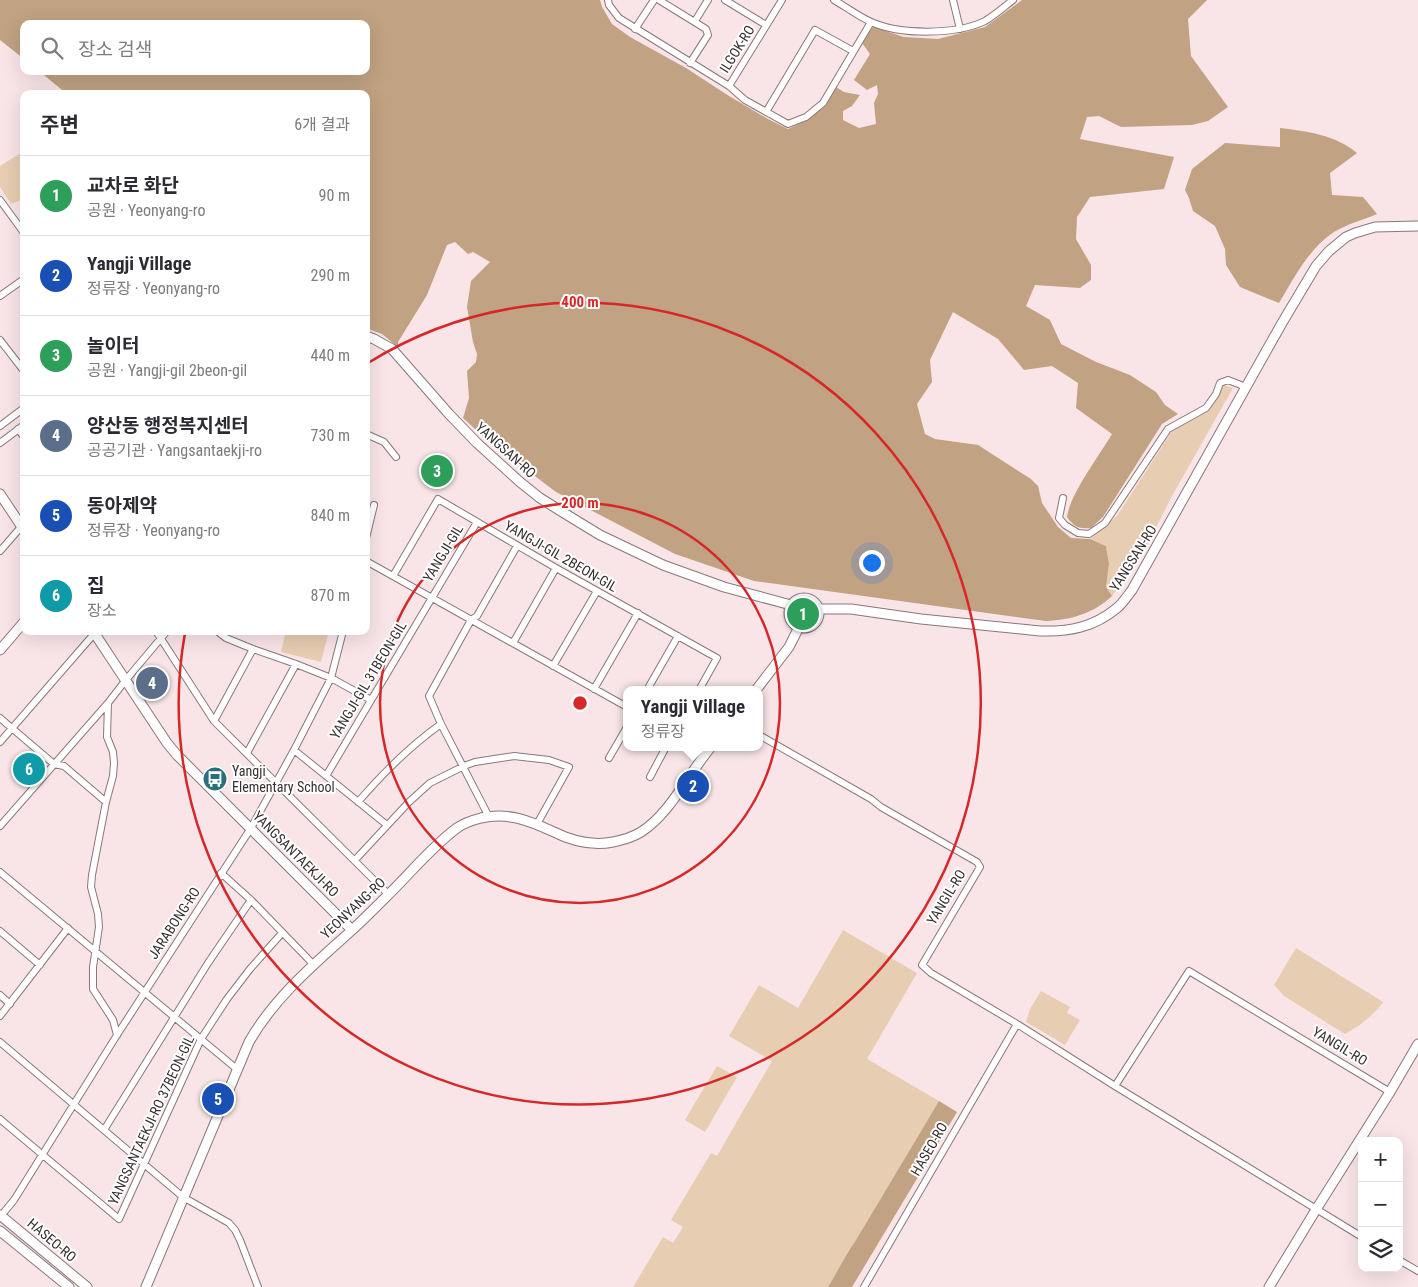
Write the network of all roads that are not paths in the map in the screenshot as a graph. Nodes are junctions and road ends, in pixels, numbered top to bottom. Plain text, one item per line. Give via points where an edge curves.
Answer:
1 (608, 0) edge
2 (654, 0) edge
3 (658, 0) edge
4 (708, 0) edge
5 (725, 0) edge
6 (782, 0) edge
7 (834, 0) edge
8 (953, 0) edge
9 (1013, 0) edge
10 (695, 21) junction
11 (871, 22) junction
12 (766, 25) junction
13 (636, 29) junction
14 (960, 29) junction
15 (853, 51) junction
16 (690, 63) junction
17 (729, 86) junction
18 (766, 112) junction
19 (0, 200) edge
20 (1418, 226) edge
21 (20, 228) edge
22 (20, 282) edge
23 (0, 296) edge
24 (370, 338) edge
25 (0, 340) edge
26 (20, 366) edge
27 (1246, 387) junction
28 (20, 411) edge
29 (0, 426) edge
30 (20, 428) edge
31 (370, 436) edge
32 (0, 443) edge
33 (396, 457) dead end
34 (0, 494) edge
35 (1063, 498) dead end
36 (374, 505) dead end
37 (370, 522) edge
38 (477, 522) junction
39 (20, 524) edge
40 (20, 531) edge
41 (517, 546) junction
42 (0, 551) edge
43 (370, 563) edge
44 (556, 568) junction
45 (393, 576) junction
46 (597, 591) junction
47 (431, 598) junction
48 (791, 605) junction
49 (819, 609) junction
50 (638, 613) junction
51 (471, 620) junction
52 (20, 627) edge
53 (800, 627) junction
54 (91, 635) edge
55 (96, 635) edge
56 (159, 635) edge
57 (164, 635) edge
58 (222, 635) edge
59 (342, 635) edge
60 (678, 636) junction
61 (161, 638) junction
62 (513, 643) junction
63 (0, 650) edge
64 (253, 650) junction
65 (296, 664) junction
66 (553, 666) junction
67 (331, 678) junction
68 (125, 681) junction
69 (650, 686) edge
70 (701, 686) edge
71 (759, 686) edge
72 (594, 689) junction
73 (371, 700) junction
74 (108, 703) junction
75 (623, 705) edge
76 (0, 718) edge
77 (214, 720) junction
78 (441, 724) junction
79 (12, 728) junction
80 (623, 734) edge
81 (763, 737) edge
82 (0, 742) edge
83 (294, 750) junction
84 (664, 751) edge
85 (708, 751) edge
86 (247, 752) junction
87 (609, 758) dead end
88 (54, 764) junction
89 (464, 766) junction
90 (326, 776) junction
91 (650, 777) dead end
92 (276, 784) junction
93 (106, 802) junction
94 (358, 802) junction
95 (489, 817) junction
96 (537, 824) junction
97 (387, 825) junction
98 (0, 826) edge
99 (251, 828) junction
100 (355, 860) junction
101 (0, 872) edge
102 (221, 873) junction
103 (389, 895) junction
104 (251, 900) junction
105 (68, 928) junction
106 (352, 930) junction
107 (0, 931) edge
108 (282, 933) junction
109 (95, 951) junction
110 (40, 964) junction
111 (313, 964) junction
112 (145, 993) junction
113 (0, 995) edge
114 (10, 1004) junction
115 (0, 1016) edge
116 (174, 1017) junction
117 (1017, 1024) junction
118 (117, 1035) junction
119 (201, 1039) junction
120 (0, 1042) edge
121 (1418, 1044) edge
122 (238, 1070) junction
123 (1115, 1086) junction
124 (1390, 1092) junction
125 (74, 1105) junction
126 (0, 1119) edge
127 (104, 1130) junction
128 (42, 1156) junction
129 (143, 1164) junction
130 (183, 1197) junction
131 (1317, 1208) junction
132 (0, 1216) edge
133 (0, 1231) edge
134 (1358, 1234) edge
135 (1403, 1262) edge
136 (1418, 1271) edge
137 (69, 1287) edge
138 (87, 1287) edge
139 (146, 1287) edge
140 (258, 1287) edge
141 (864, 1287) edge
142 (1270, 1287) edge

1 - 13 street via 619,18
2 - 13 street
3 - 10 street
4 - 10 street
5 - 12 street, ILGOK-RO
6 - 12 street, ILGOK-RO
7 - 11 street
8 - 14 street
9 - 14 street via 984,21
10 - 16 street via 706,29 708,35
11 - 14 street via 907,31
11 - 15 street
12 - 17 street, ILGOK-RO
13 - 16 street
15 - 18 street via 822,103 806,117 788,124
15 - 18 street via 815,30
16 - 17 street
17 - 18 street
19 - 21 street
20 - 27 street, YANGSAN-RO via 1366,229 1346,237 1329,251 1316,266
22 - 23 street
24 - 48 street, YANGSAN-RO via 392,349 477,443 540,498 600,535 663,565 724,587
25 - 26 street
27 - 35 street via 1228,380 1220,384 1206,408 1168,429 1106,523 1090,534 1078,533 1059,518
27 - 49 street, YANGSAN-RO via 1132,590 1118,607 1088,626 1059,632 1040,631 851,609
28 - 29 street
30 - 32 street
31 - 33 street via 384,442
34 - 39 street
36 - 37 street
38 - 41 street, YANGJI-GIL 2BEON-GIL
38 - 45 street, YANGJI-GIL 2BEON-GIL via 438,499
38 - 47 street, YANGJI-GIL
40 - 42 street
41 - 44 street, YANGJI-GIL 2BEON-GIL
41 - 51 street via 477,616
43 - 45 street, YANGJI-GIL
44 - 46 street, YANGJI-GIL 2BEON-GIL
44 - 62 street
45 - 47 street, YANGJI-GIL
46 - 50 street, YANGJI-GIL 2BEON-GIL
46 - 66 street
47 - 51 street, YANGJI-GIL
47 - 73 street, YANGJI-GIL 31BEON-GIL
48 - 49 street via 799,598 808,598
48 - 53 street via 790,618
49 - 53 street via 816,623 807,628
50 - 60 street, YANGJI-GIL 2BEON-GIL
50 - 72 street
51 - 62 street, YANGJI-GIL
51 - 78 street via 429,696
52 - 63 street
53 - 71 street
54 - 79 street
55 - 68 street, YANGSANTAEKJI-RO
56 - 61 street
57 - 61 street
58 - 64 street
59 - 67 street, JARABONG-RO
60 - 69 street
60 - 70 street, YANGJI-GIL 2BEON-GIL via 717,658
61 - 68 street
61 - 77 street
62 - 66 street, YANGJI-GIL
64 - 65 street
64 - 77 street
65 - 67 street
65 - 86 street
66 - 72 street, YANGJI-GIL
67 - 73 street
67 - 83 street, JARABONG-RO
68 - 74 street
68 - 99 street, YANGSANTAEKJI-RO via 177,755
72 - 75 street, YANGJI-GIL
73 - 90 street, YANGJI-GIL 31BEON-GIL
74 - 88 street
74 - 93 street via 107,737 114,752 114,764
76 - 79 street
77 - 86 street
78 - 89 street
78 - 94 street via 399,758
79 - 82 street
79 - 88 street
80 - 87 street
81 - 117 street, YANGIL-RO via 977,862 980,868 922,966
83 - 90 street
83 - 92 street, JARABONG-RO
84 - 91 street
85 - 96 street, YEONYANG-RO via 666,809 634,836 606,843 586,843
86 - 92 street
88 - 93 street via 64,766
88 - 98 street
89 - 95 street
89 - 96 street via 514,756 550,760 569,767
89 - 97 street via 430,783
90 - 94 street
92 - 99 street, JARABONG-RO
92 - 100 street
93 - 109 street via 91,881 99,927
94 - 97 street
95 - 96 street, YEONYANG-RO via 511,817
95 - 103 street, YEONYANG-RO via 459,826
97 - 100 street
99 - 102 street, JARABONG-RO
99 - 106 street, YANGSANTAEKJI-RO
100 - 103 street
101 - 105 street
102 - 104 street
102 - 112 street, JARABONG-RO
103 - 106 street, YEONYANG-RO
104 - 108 street
104 - 116 street
105 - 109 street
105 - 110 street
106 - 111 street, YEONYANG-RO
107 - 110 street
108 - 111 street
108 - 119 street, YANGSANTAEKJI-RO 37BEON-GIL via 246,974
109 - 112 street
109 - 118 street via 92,989 113,1020
110 - 114 street
111 - 122 street, YEONYANG-RO via 258,1026
112 - 116 street
112 - 118 street, JARABONG-RO
113 - 114 street
114 - 115 street
116 - 119 street
116 - 127 street
117 - 123 street, YANGIL-RO
117 - 141 street, HASEO-RO
118 - 125 street, JARABONG-RO
119 - 122 street
119 - 129 street, YANGSANTAEKJI-RO 37BEON-GIL
120 - 125 street
121 - 124 street
122 - 130 street, YEONYANG-RO
123 - 124 street, YANGIL-RO via 1188,970
123 - 131 street, YANGIL-RO
124 - 131 street
125 - 127 street
125 - 128 street, JARABONG-RO
126 - 128 street, YANGSANTAEKJI-RO 37BEON-GIL
127 - 129 street
128 - 129 street, YANGSANTAEKJI-RO 37BEON-GIL via 119,1219
128 - 132 street, JARABONG-RO
129 - 130 street
130 - 139 street, YEONYANG-RO
130 - 140 street via 229,1223 235,1230
131 - 134 street, YANGIL-RO
131 - 142 street
132 - 138 street, HASEO-RO
133 - 137 street, HASEO-RO
135 - 136 street

